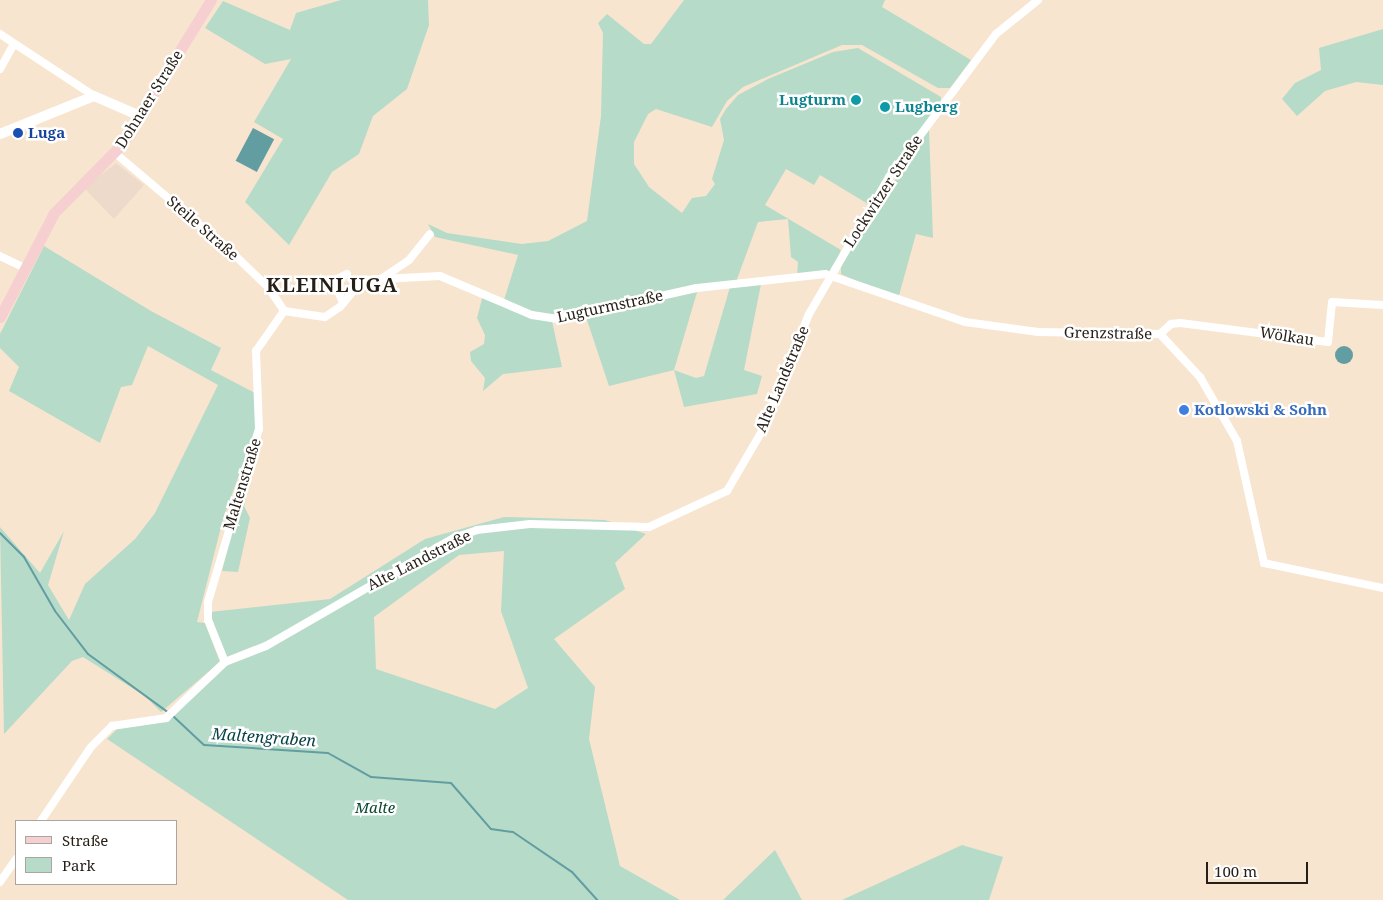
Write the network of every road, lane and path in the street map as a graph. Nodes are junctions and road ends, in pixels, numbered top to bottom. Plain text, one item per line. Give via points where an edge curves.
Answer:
1 (1038, 0) edge
2 (206, 2) edge
3 (0, 34) edge
4 (14, 44) junction
5 (0, 69) edge
6 (94, 96) junction
7 (140, 116) junction
8 (0, 134) edge
9 (115, 153) junction
10 (430, 234) dead end
11 (0, 256) edge
12 (25, 268) junction
13 (347, 274) dead end
14 (835, 276) junction
15 (381, 279) junction
16 (343, 303) junction
17 (1383, 305) edge
18 (284, 311) junction
19 (0, 317) edge
20 (1160, 334) junction
21 (1383, 588) edge
22 (225, 662) junction
23 (43, 820) edge
24 (15, 860) edge
25 (0, 882) edge

1 - 14 street, Lockwitzer Straße via 1008,22 948,95 838,260
2 - 7 main road, Dohnaer Straße
3 - 4 street
4 - 5 street
4 - 6 street
6 - 7 street
6 - 8 street
7 - 9 main road, Dohnaer Straße
9 - 12 main road, Dohnaer Straße via 63,201
9 - 18 street, Steile Straße via 226,247 268,287
10 - 15 street via 409,260
11 - 12 street
12 - 19 main road, Dohnaer Straße
13 - 16 street via 339,278 337,288
14 - 15 street, Lugturmstraße via 697,288 549,319 446,277
14 - 20 street, Grenzstraße via 887,298 965,322 1038,332
14 - 22 street, Alte Landstraße via 809,314 765,426 727,491 718,498 649,527 530,524 471,532 330,606 266,646
15 - 16 street, Lugturmstraße via 363,280
16 - 18 street via 325,317
17 - 20 street, Wölkau via 1332,302 1328,342 1180,323 1171,324
18 - 22 street, Maltenstraße via 256,351 258,429 208,602 208,620
20 - 21 street, Grenzstraße via 1200,377 1237,441 1264,563
22 - 23 street, Alte Landstraße via 170,714 151,722 120,722 101,735
24 - 25 street

